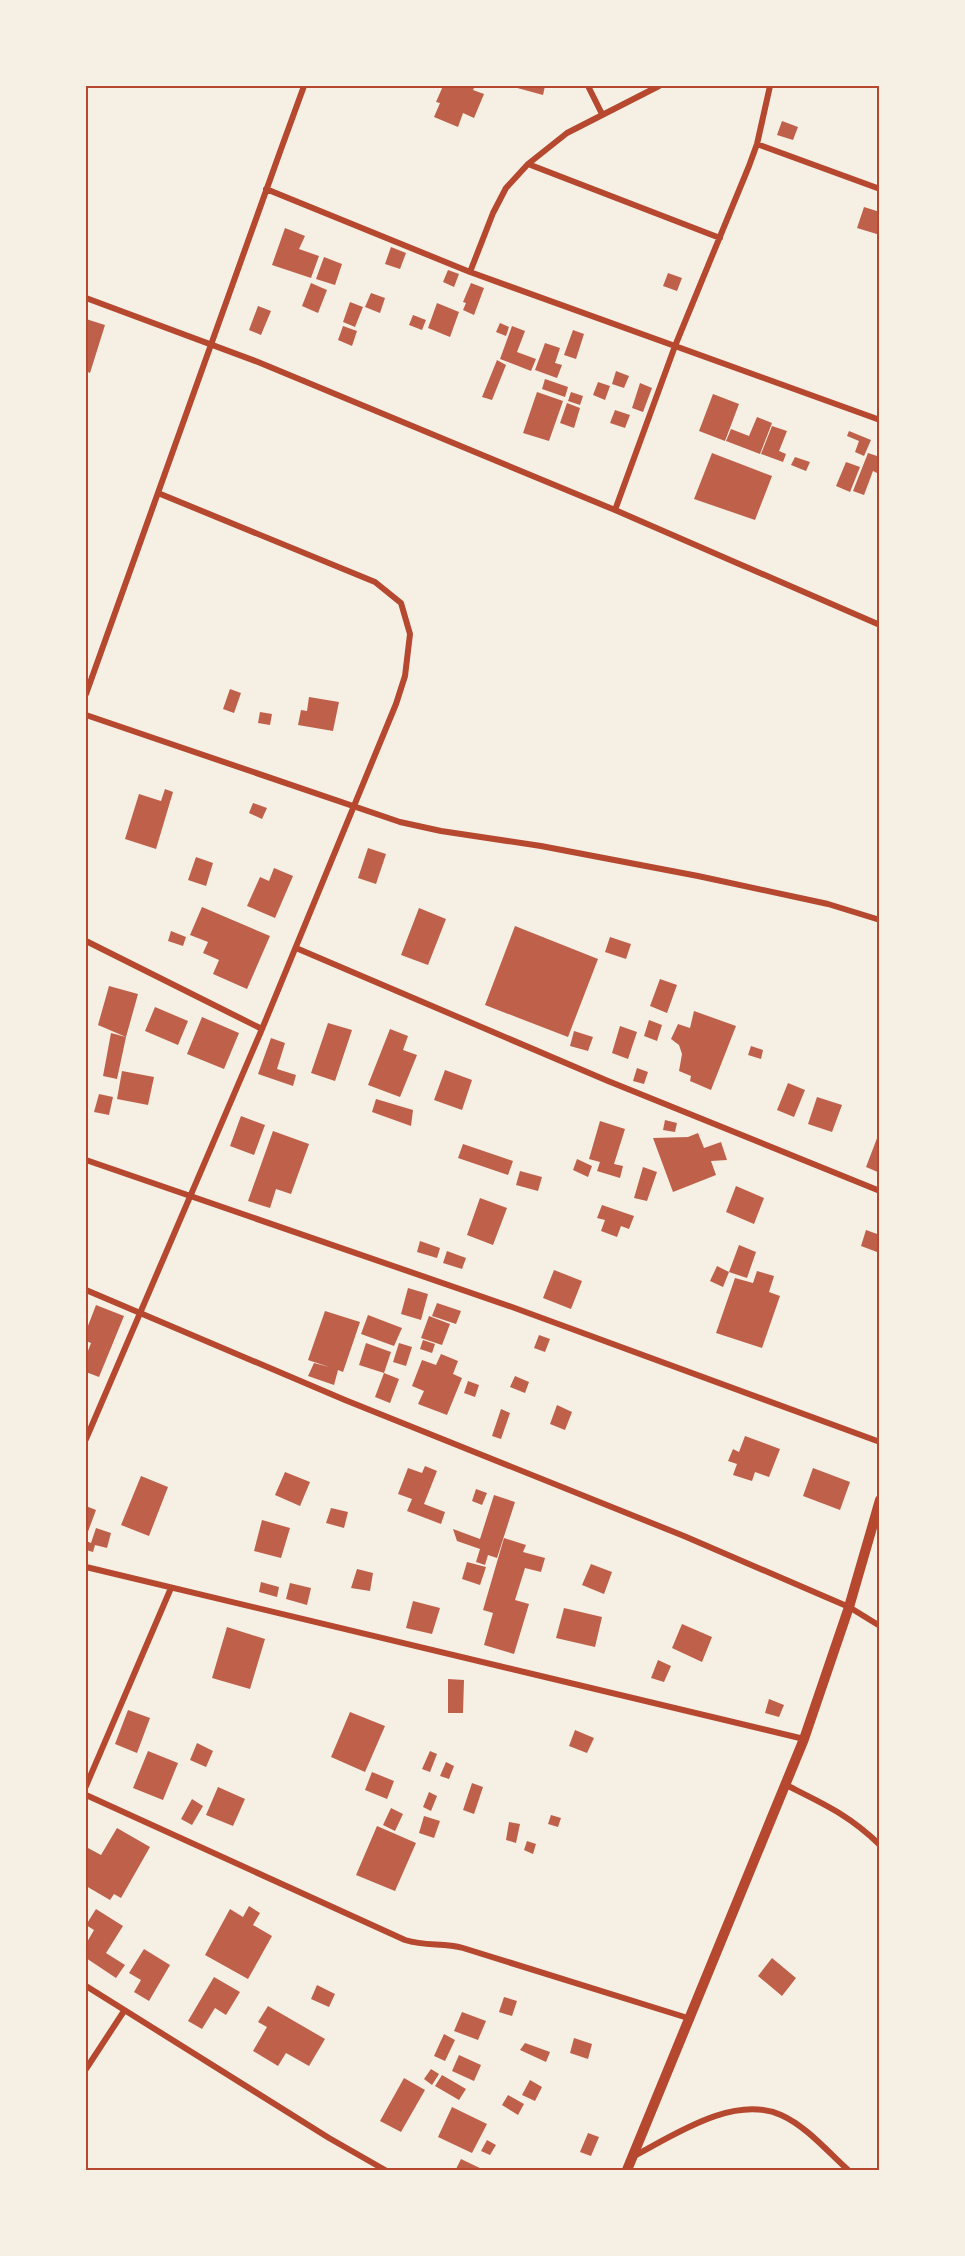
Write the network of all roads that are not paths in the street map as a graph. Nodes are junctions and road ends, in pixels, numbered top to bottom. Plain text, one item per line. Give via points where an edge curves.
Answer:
1 (304, 86) edge
2 (588, 86) edge
3 (659, 86) edge
4 (770, 86) edge
5 (602, 114) junction
6 (757, 144) junction
7 (528, 164) junction
8 (266, 189) junction
9 (879, 189) edge
10 (720, 238) junction
11 (470, 272) junction
12 (86, 298) edge
13 (210, 343) junction
14 (675, 346) junction
15 (879, 420) edge
16 (158, 493) junction
17 (615, 510) junction
18 (879, 625) edge
19 (86, 694) edge
20 (86, 715) edge
21 (354, 807) junction
22 (879, 920) edge
23 (86, 941) edge
24 (296, 948) junction
25 (262, 1029) junction
26 (86, 1160) edge
27 (879, 1191) edge
28 (192, 1196) junction
29 (86, 1290) edge
30 (141, 1314) junction
31 (86, 1439) edge
32 (879, 1443) edge
33 (879, 1500) edge
34 (86, 1567) edge
35 (171, 1588) junction
36 (849, 1607) junction
37 (879, 1626) edge
38 (804, 1739) junction
39 (786, 1785) junction
40 (86, 1786) edge
41 (86, 1795) edge
42 (879, 1845) edge
43 (86, 1986) edge
44 (124, 2011) junction
45 (691, 2019) junction
46 (86, 2069) edge
47 (633, 2156) junction
48 (385, 2170) edge
49 (627, 2170) edge
50 (848, 2170) edge

1 - 8 street
2 - 5 street
3 - 5 street
4 - 6 street
5 - 7 street via 560,138
6 - 9 street
6 - 10 street
7 - 10 street
7 - 11 street via 506,188
8 - 11 street
8 - 13 street
10 - 14 street
11 - 14 street
12 - 13 street
13 - 16 street
13 - 17 street
14 - 15 street
14 - 17 street
16 - 19 street
16 - 21 street via 375,582 401,603 410,634 405,676
17 - 18 street
20 - 21 street
21 - 22 street via 441,831 698,876 828,904
21 - 24 street
23 - 25 street
24 - 25 street
24 - 27 street
25 - 28 street
26 - 28 street
28 - 30 street
28 - 32 street via 512,1307
29 - 30 street
30 - 31 street
30 - 36 street
33 - 36 street
34 - 35 street
35 - 38 street
35 - 40 street
36 - 37 street
36 - 38 street
38 - 39 street
39 - 42 street via 854,1821
39 - 45 street
41 - 45 street via 421,1946 454,1945
43 - 44 street
44 - 46 street
44 - 48 street
45 - 47 street
47 - 49 street
47 - 50 street via 701,2121 756,2109 780,2115 800,2127

